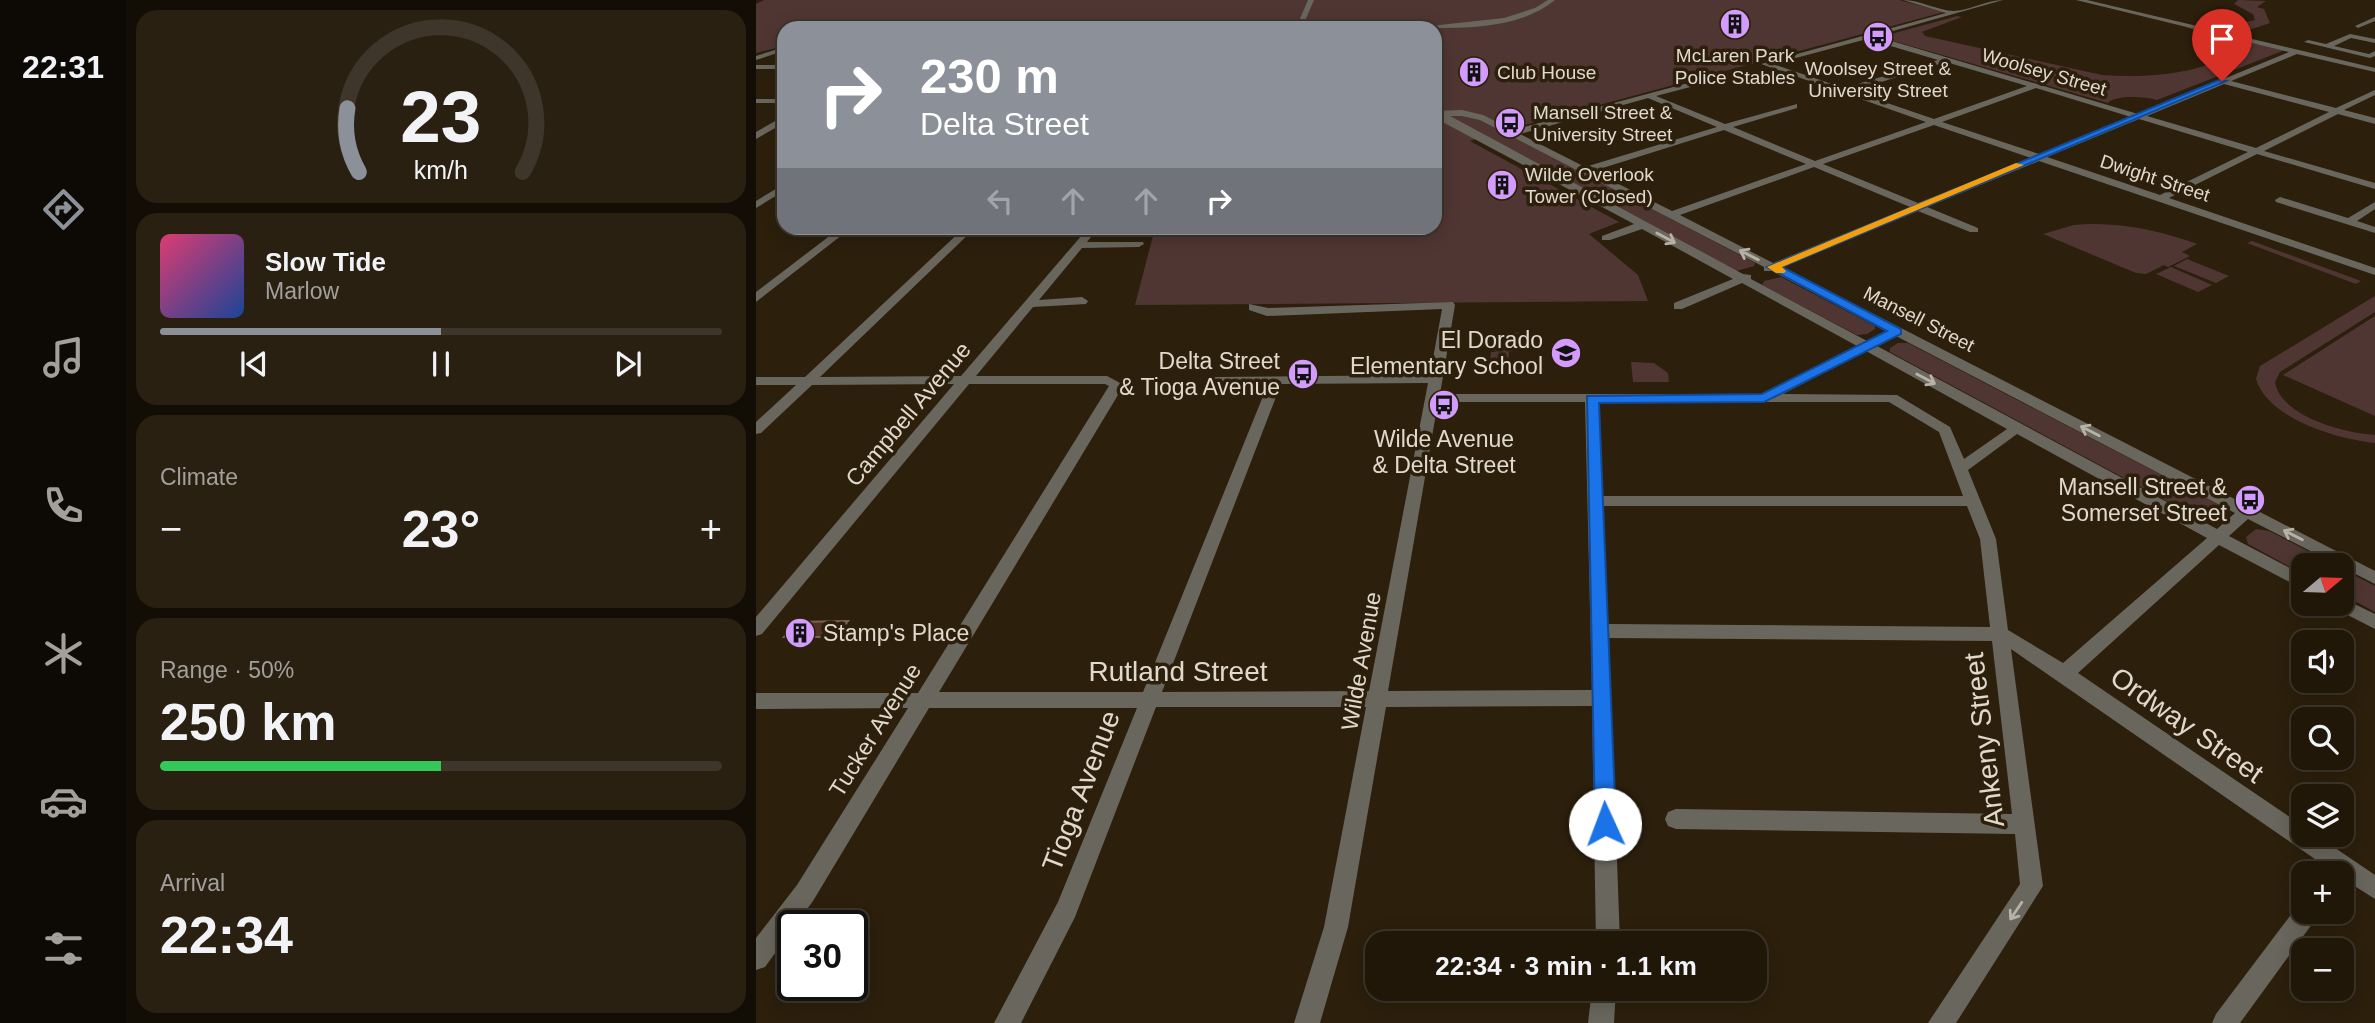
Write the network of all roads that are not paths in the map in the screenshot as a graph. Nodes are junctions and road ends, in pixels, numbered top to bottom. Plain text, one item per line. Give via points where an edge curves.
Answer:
1 (1311, 0) edge
2 (1552, 0) edge
3 (1906, 0) edge
4 (2000, 0) edge
5 (2079, 0) edge
6 (1954, 12) junction
7 (2375, 19) edge
8 (1302, 21) edge
9 (1442, 25) edge
10 (2375, 30) edge
11 (1866, 36) junction
12 (2308, 41) dead end
13 (2375, 41) edge
14 (2328, 46) junction
15 (777, 50) edge
16 (2295, 52) junction
17 (2375, 53) edge
18 (756, 58) edge
19 (1945, 60) junction
20 (756, 67) edge
21 (777, 67) edge
22 (2375, 70) edge
23 (1718, 77) dead end
24 (2222, 81) junction
25 (2035, 86) junction
26 (1844, 91) junction
27 (2375, 92) edge
28 (1649, 96) junction
29 (756, 101) edge
30 (777, 101) edge
31 (1794, 106) dead end
32 (2336, 111) junction
33 (1442, 114) edge
34 (2137, 116) junction
35 (1442, 117) edge
36 (2375, 121) edge
37 (1934, 122) junction
38 (777, 123) edge
39 (1725, 127) junction
40 (1512, 133) junction
41 (756, 135) edge
42 (2256, 151) junction
43 (2038, 158) junction
44 (1814, 164) junction
45 (1585, 170) junction
46 (2375, 186) edge
47 (777, 192) edge
48 (2160, 199) junction
49 (2280, 200) dead end
50 (756, 205) edge
51 (2375, 205) edge
52 (1918, 207) junction
53 (1671, 215) junction
54 (2349, 222) junction
55 (1642, 225) junction
56 (1974, 230) dead end
57 (2375, 230) edge
58 (837, 235) edge
59 (963, 235) edge
60 (1087, 235) edge
61 (1606, 238) dead end
62 (1139, 244) dead end
63 (1079, 245) junction
64 (1773, 267) junction
65 (2375, 272) edge
66 (1743, 279) junction
67 (756, 298) edge
68 (1082, 301) dead end
69 (1030, 304) junction
70 (1678, 306) dead end
71 (1253, 307) dead end
72 (1897, 331) junction
73 (1866, 347) junction
74 (966, 380) junction
75 (1219, 380) dead end
76 (1276, 380) junction
77 (756, 381) edge
78 (807, 381) junction
79 (1435, 388) junction
80 (1592, 398) junction
81 (1764, 398) junction
82 (2017, 428) junction
83 (756, 430) edge
84 (1961, 469) junction
85 (1973, 501) junction
86 (1595, 502) junction
87 (2246, 512) junction
88 (2217, 536) junction
89 (2291, 576) edge
90 (2375, 578) edge
91 (2354, 611) edge
92 (2375, 622) edge
93 (756, 629) edge
94 (1599, 631) junction
95 (2001, 634) junction
96 (2064, 674) junction
97 (1149, 698) junction
98 (1600, 698) junction
99 (925, 699) junction
100 (756, 701) edge
101 (1378, 701) junction
102 (1676, 819) dead end
103 (2024, 824) junction
104 (2328, 861) edge
105 (2354, 877) edge
106 (2375, 888) edge
107 (2298, 924) edge
108 (1609, 931) edge
109 (756, 958) edge
110 (1603, 1001) edge
111 (1007, 1023) edge
112 (1307, 1023) edge
113 (1601, 1023) edge
114 (1941, 1023) edge
115 (2225, 1023) edge

1 - 8 street
2 - 9 street via 1512,18
3 - 6 street
4 - 6 street
5 - 16 street
6 - 11 street
7 - 10 street via 2358,26
11 - 19 street, Woolsey Street
11 - 26 street, Dwight Street via 1765,64
12 - 14 street
13 - 14 street via 2350,36
14 - 17 street
15 - 18 street
16 - 22 street
16 - 24 street
19 - 25 street, Woolsey Street
19 - 26 street
20 - 21 street
23 - 28 street
24 - 32 street
24 - 34 street
25 - 34 street, Woolsey Street
25 - 37 street
26 - 37 street, Dwight Street
27 - 32 street
28 - 39 street
28 - 40 street
29 - 30 street
31 - 39 street
32 - 36 street
32 - 42 street
33 - 40 street, Mansell Street via 1474,114
34 - 42 street, Woolsey Street
34 - 43 street
35 - 55 street, Mansell Street
37 - 43 street, Dwight Street
37 - 44 street
38 - 41 street
39 - 44 street
39 - 45 street
40 - 45 street, Mansell Street
42 - 46 street, Woolsey Street
42 - 48 street
43 - 48 street, Dwight Street
43 - 52 street
44 - 52 street
44 - 53 street
45 - 53 street, Mansell Street
47 - 50 street
48 - 65 street, Dwight Street
49 - 54 street
51 - 54 street
52 - 56 street
52 - 64 street
64 -> 53 street, Mansell Street
54 - 57 street
55 - 61 street
55 -> 66 street, Mansell Street
58 - 67 street
59 - 78 street
60 - 63 street, Campbell Avenue
62 - 63 street
63 - 69 street, Campbell Avenue
64 - 66 street
64 - 72 street, Mansell Street
66 - 70 street
66 - 73 street, Mansell Street
68 - 69 street
69 - 74 street, Campbell Avenue
71 - 79 street, Wilde Avenue via 1267,312 1450,305
72 - 73 street
87 -> 72 street, Mansell Street
73 - 81 street
73 -> 82 street, Mansell Street
74 - 78 street
74 - 93 street, Campbell Avenue
74 - 99 street, Tucker Avenue via 1115,382 1117,388
75 - 76 street
76 - 79 street
76 - 97 street, Tioga Avenue
77 - 78 street
78 - 83 street
79 - 80 street
79 - 101 street, Wilde Avenue
80 - 81 street
80 - 86 street
81 - 84 street, Ankeny Street via 1892,398 1945,430
82 - 84 street
82 - 88 street, Mansell Street
84 - 85 street, Ankeny Street
85 - 86 street
85 - 95 street, Ankeny Street via 1988,539
86 - 94 street
87 - 88 street
90 -> 87 street, Mansell Street
88 - 89 street, Mansell Street
88 - 96 street
91 - 92 street
94 - 95 street
94 - 98 street
95 - 96 street, Ordway Street
95 - 103 street, Ankeny Street
96 - 104 street, Ordway Street
97 - 99 street, Rutland Street
97 - 101 street, Rutland Street
97 - 111 street, Tioga Avenue via 1067,909
98 - 101 street, Rutland Street
98 - 108 street
99 - 100 street, Rutland Street
99 - 109 street, Tucker Avenue via 805,893
101 - 112 street, Wilde Avenue via 1336,927
102 - 103 street
103 -> 114 street, Ankeny Street via 2032,886
105 - 106 street, Ordway Street
107 - 115 street
110 - 113 street

